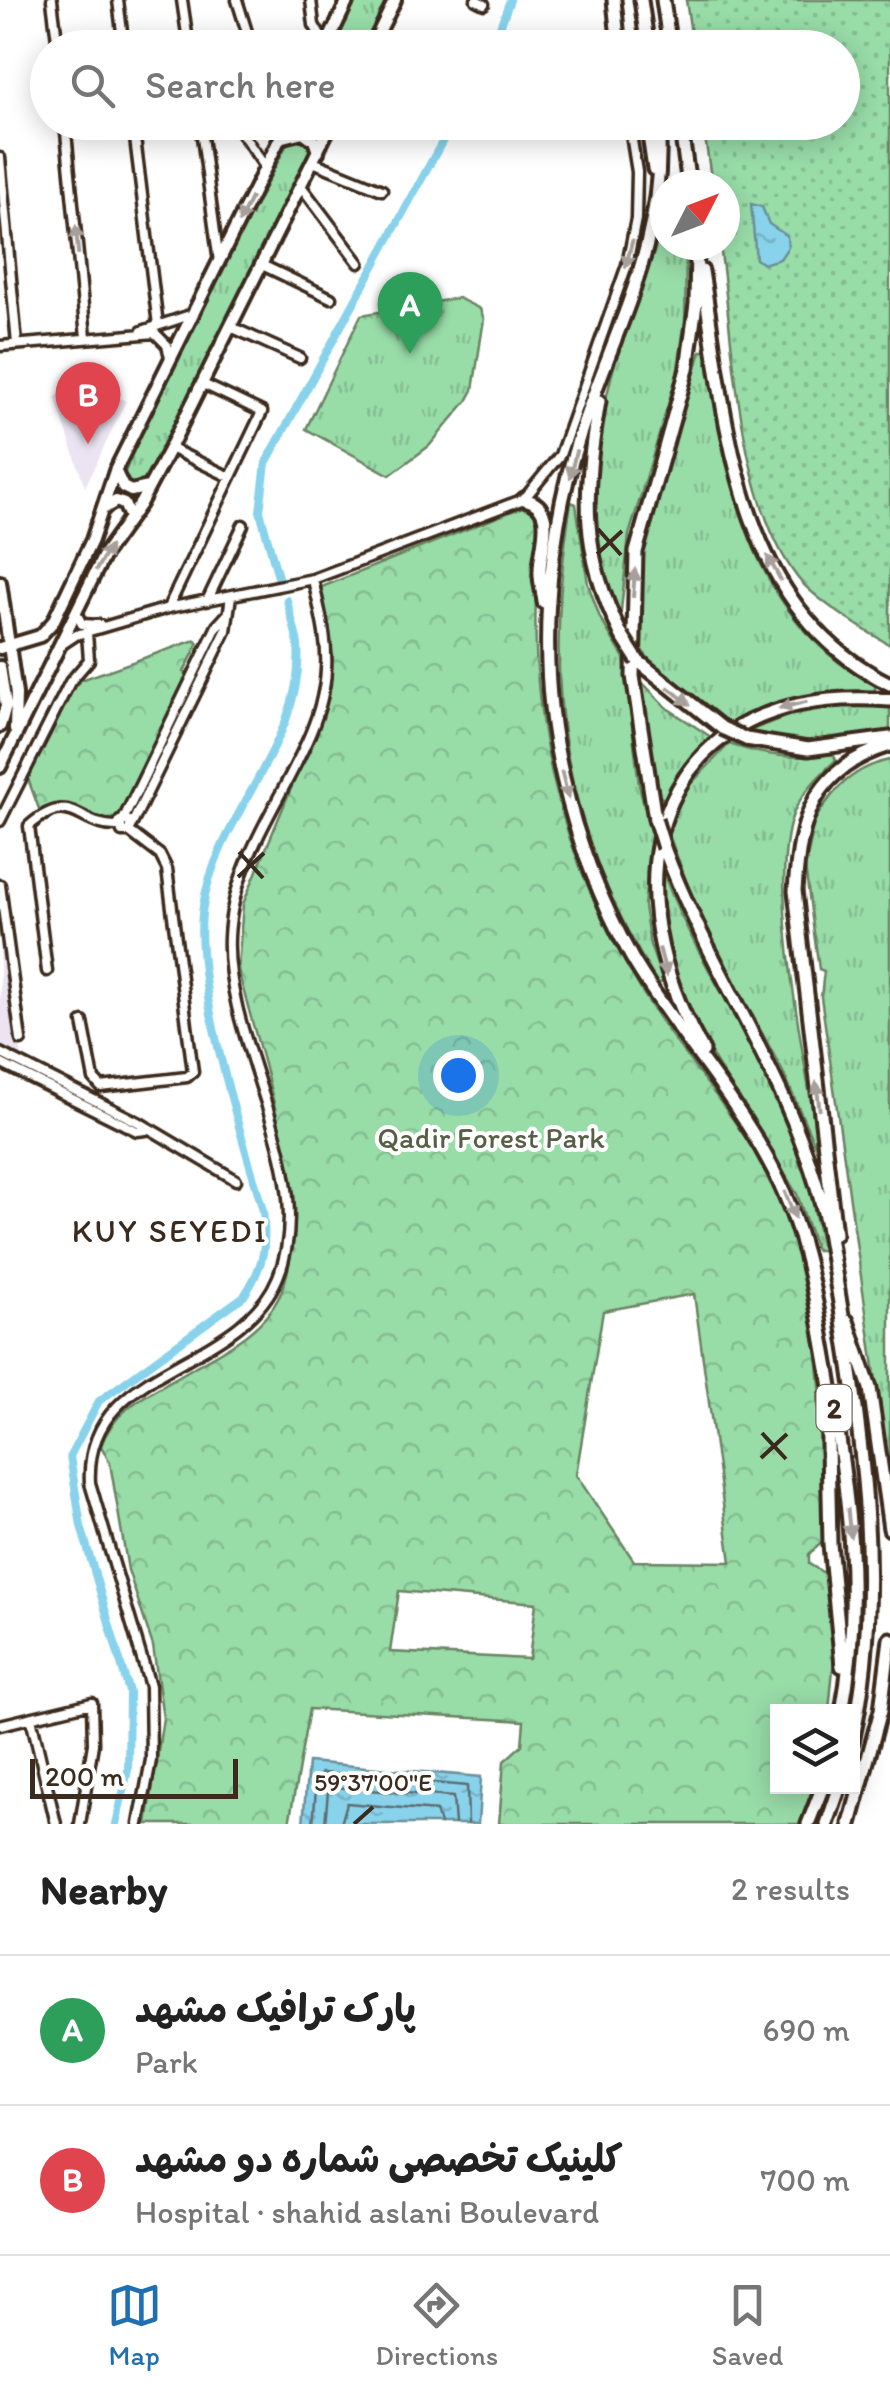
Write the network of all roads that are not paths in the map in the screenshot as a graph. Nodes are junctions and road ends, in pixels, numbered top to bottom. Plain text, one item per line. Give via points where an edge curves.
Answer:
1 (52, 0) edge
2 (118, 0) edge
3 (182, 0) edge
4 (236, 0) edge
5 (311, 0) edge
6 (348, 0) edge
7 (395, 0) edge
8 (614, 0) edge
9 (641, 0) edge
10 (663, 0) edge
11 (56, 30) edge
12 (122, 30) edge
13 (186, 30) edge
14 (246, 30) edge
15 (317, 30) edge
16 (333, 30) edge
17 (380, 30) edge
18 (617, 30) edge
19 (645, 30) edge
20 (667, 30) edge
21 (68, 140) edge
22 (135, 140) edge
23 (203, 140) edge
24 (247, 140) edge
25 (279, 140) edge
26 (314, 140) edge
27 (324, 140) edge
28 (632, 140) edge
29 (650, 140) edge
30 (658, 140) edge
31 (683, 140) edge
32 (0, 158) edge
33 (316, 158) junction
34 (266, 168) junction
35 (656, 170) edge
36 (659, 170) edge
37 (687, 170) edge
38 (301, 186) junction
39 (382, 190) dead end
40 (650, 232) edge
41 (697, 260) edge
42 (700, 260) edge
43 (220, 262) junction
44 (359, 263) dead end
45 (262, 265) junction
46 (331, 298) dead end
47 (192, 314) junction
48 (158, 325) junction
49 (231, 326) junction
50 (138, 332) junction
51 (86, 337) junction
52 (18, 344) junction
53 (0, 346) edge
54 (300, 358) dead end
55 (169, 361) junction
56 (603, 372) junction
57 (202, 384) junction
58 (170, 448) junction
59 (115, 470) junction
60 (230, 478) junction
61 (148, 487) junction
62 (524, 499) junction
63 (103, 511) junction
64 (130, 518) junction
65 (243, 525) dead end
66 (313, 579) junction
67 (0, 582) edge
68 (231, 596) junction
69 (207, 601) junction
70 (168, 608) junction
71 (75, 612) junction
72 (546, 616) junction
73 (105, 626) junction
74 (87, 633) junction
75 (4, 647) edge
76 (58, 650) junction
77 (0, 667) edge
78 (890, 681) edge
79 (890, 700) edge
80 (1, 724) edge
81 (13, 740) junction
82 (890, 742) edge
83 (0, 767) edge
84 (0, 822) edge
85 (126, 825) junction
86 (0, 885) edge
87 (47, 972) dead end
88 (84, 1022) dead end
89 (22, 1040) dead end
90 (0, 1053) edge
91 (0, 1063) edge
92 (743, 1120) junction
93 (146, 1130) junction
94 (236, 1180) dead end
95 (839, 1297) junction
96 (826, 1356) junction
97 (890, 1529) edge
98 (890, 1640) edge
99 (843, 1704) edge
100 (843, 1704) edge
101 (860, 1705) edge
102 (31, 1718) junction
103 (0, 1725) edge
104 (820, 1794) edge
105 (837, 1794) edge
106 (56, 1824) edge
107 (80, 1824) edge
108 (139, 1824) edge
109 (808, 1824) edge
110 (826, 1824) edge
111 (850, 1824) edge

1 - 11 street
2 - 12 street
3 - 13 street
4 - 14 street
5 - 15 street
6 - 16 main road
7 - 17 main road
8 - 18 highway
9 - 19 highway
10 - 20 highway
51 -> 21 street
22 - 48 street
23 - 43 street
24 - 34 street
25 - 34 main road
26 - 33 main road
27 - 33 main road
28 -> 62 street via 636,219 627,265 560,455
29 - 35 highway
30 - 36 highway
31 - 37 highway
32 - 52 street
33 - 38 main road
33 - 39 street
34 -> 43 main road
38 - 44 street
38 - 45 main road
40 - 56 highway
95 -> 41 highway, 2, bridge via 814,1168 796,1118 691,920 664,848 633,676 634,570 648,494 687,369
78 -> 42 highway via 831,646 799,612 770,564 745,508 730,447
43 - 47 main road
45 - 46 street
45 - 49 main road
47 - 48 street
47 - 55 main road
48 - 50 street
49 - 54 street
49 - 57 main road
50 - 51 street
50 - 55 street via 162,338
51 - 52 street
52 - 53 street
55 - 59 main road
56 -> 72 highway via 563,504
56 -> 82 highway, bridge via 586,517 593,569 638,662 746,739 808,749
57 - 58 main road
57 - 60 street via 262,412
58 - 60 street
58 - 61 main road
59 - 61 main road via 122,487
59 - 63 main road
60 - 70 street
61 - 64 main road
62 - 66 street
62 - 72 highway via 539,506 546,521 540,570
63 - 64 main road via 108,504 124,504
63 - 75 main road via 54,622 40,636
71 -> 64 main road
65 - 69 street
66 - 68 street
66 - 108 street via 326,658 317,715 240,877 229,943 285,1185 287,1252 262,1306 238,1330 120,1401 93,1440 89,1458 90,1483 150,1686 151,1760
67 - 75 main road
68 - 69 street
68 - 85 street
69 - 70 street
70 - 73 street
71 - 73 street via 82,624
71 - 76 main road
72 -> 92 highway via 562,776 594,876 633,959
73 - 74 street
74 - 76 street
74 - 84 street via 90,660 70,682
75 - 81 main road via 16,694
76 - 81 main road
77 - 80 main road via 6,706
79 -> 92 highway, 2 via 806,702 751,720 698,762 665,817 653,858 658,944 688,1025
81 - 83 main road
95 -> 82 highway via 795,890 798,841 816,794 834,774
85 - 87 street via 61,808 29,826
85 - 88 street via 166,870 192,1072 101,1087
86 - 89 street
90 - 93 street
91 - 93 street via 136,1131
92 -> 96 highway, 2 via 804,1240
93 - 94 street
95 - 97 highway via 870,1388
95 - 101 highway, 2 via 870,1586
96 - 99 highway via 830,1544
96 -> 100 highway, 2 via 851,1537 853,1624
98 - 111 highway via 881,1710
102 - 103 street
102 - 106 street
102 - 107 street via 92,1704
104 - 109 highway
105 - 110 highway

